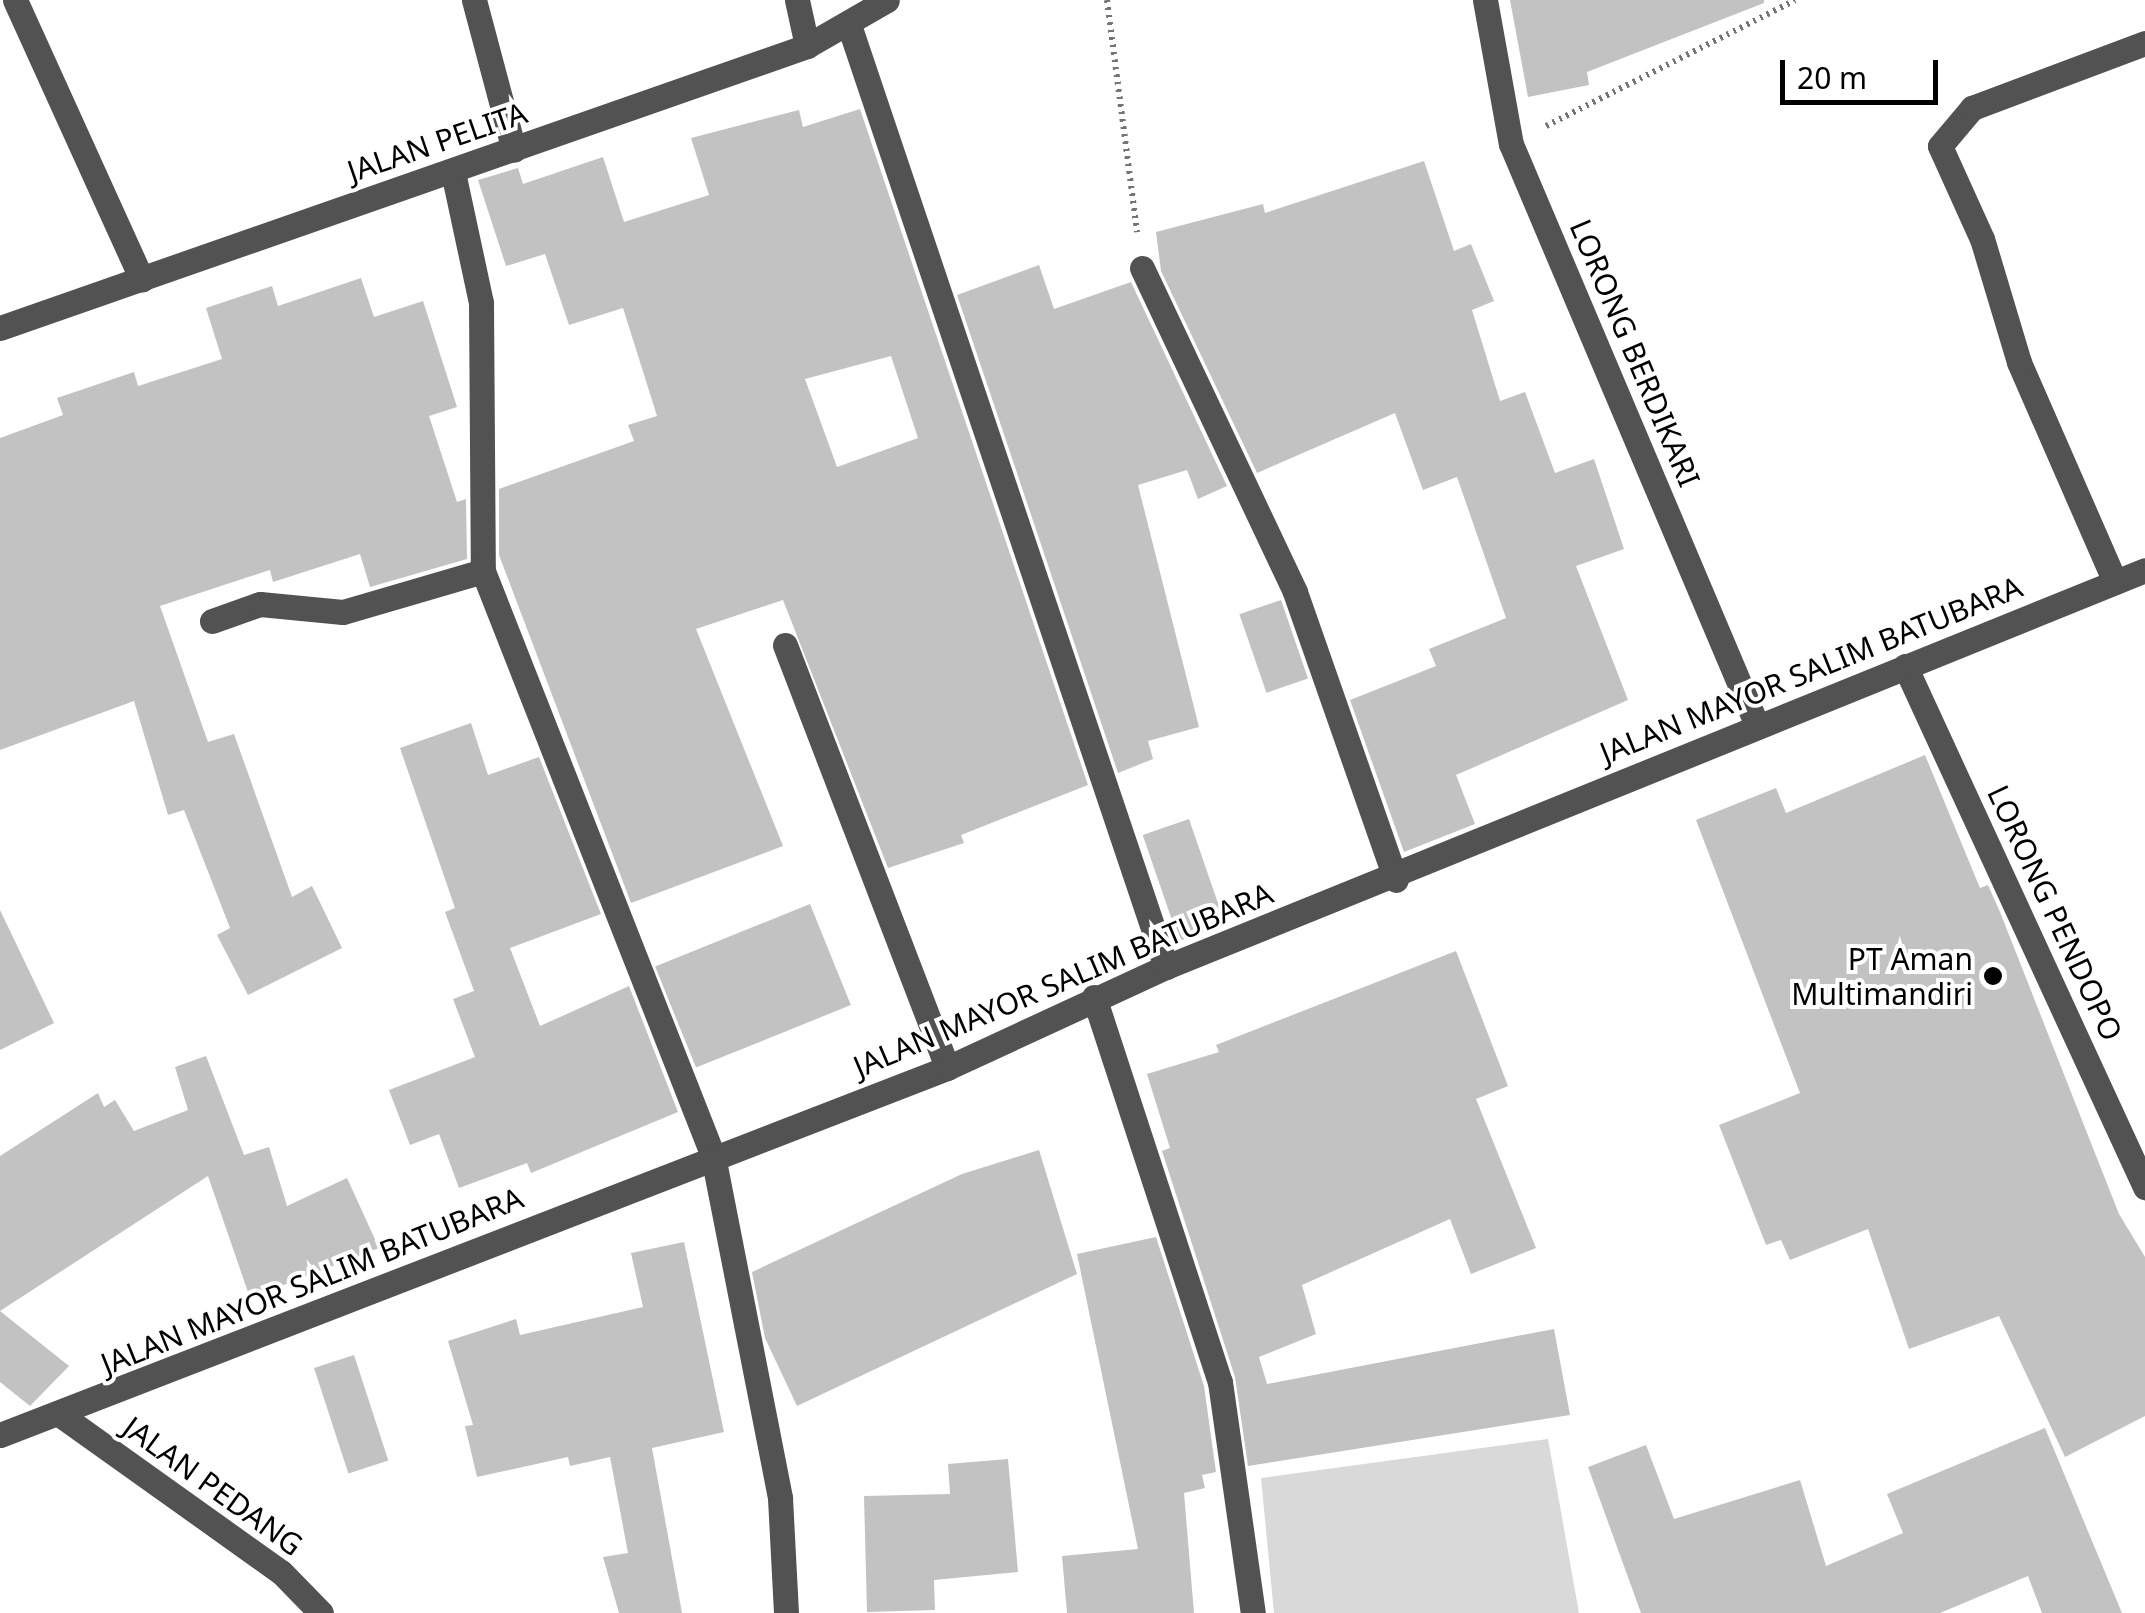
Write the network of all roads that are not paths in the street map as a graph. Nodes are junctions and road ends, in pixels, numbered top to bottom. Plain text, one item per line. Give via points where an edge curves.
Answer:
1 (15, 0) edge
2 (474, 0) edge
3 (797, 0) edge
4 (887, 0) edge
5 (1486, 0) edge
6 (850, 28) junction
7 (2145, 42) edge
8 (808, 46) junction
9 (514, 150) junction
10 (453, 172) junction
11 (1142, 268) road end
12 (142, 280) junction
13 (0, 328) edge
14 (2145, 570) edge
15 (483, 571) junction
16 (2115, 582) junction
17 (212, 621) dead end
18 (785, 645) dead end
19 (1905, 666) junction
20 (1756, 723) junction
21 (1396, 880) junction
22 (1166, 967) junction
23 (1094, 997) junction
24 (947, 1068) junction
25 (712, 1156) junction
26 (2145, 1187) edge
27 (62, 1416) junction
28 (0, 1435) edge
29 (321, 1613) edge
30 (786, 1613) edge
31 (1253, 1613) edge

1 - 12 street
2 - 9 street
3 - 8 street
4 - 6 street, JALAN PELITA
5 - 20 street, LORONG BERDIKARI via 1511,144
6 - 8 street, JALAN PELITA
6 - 22 street
7 - 16 street via 1972,108 1940,146 1982,239 2018,362
8 - 9 street, JALAN PELITA
9 - 10 street, JALAN PELITA
10 - 12 street, JALAN PELITA
10 - 15 street via 481,303
11 - 21 street via 1295,592
12 - 13 street, JALAN PELITA
14 - 16 street, JALAN MAYOR SALIM BATUBARA
15 - 17 street via 343,612 260,604
15 - 25 street
16 - 19 street, JALAN MAYOR SALIM BATUBARA
18 - 24 street
19 - 20 street, JALAN MAYOR SALIM BATUBARA
19 - 26 street, LORONG PENDOPO
20 - 21 street, JALAN MAYOR SALIM BATUBARA
21 - 22 street, JALAN MAYOR SALIM BATUBARA
22 - 23 street, JALAN MAYOR SALIM BATUBARA
23 - 24 street, JALAN MAYOR SALIM BATUBARA
23 - 31 street via 1220,1382
24 - 25 street, JALAN MAYOR SALIM BATUBARA
25 - 27 street, JALAN MAYOR SALIM BATUBARA
25 - 30 street via 780,1498
27 - 28 street, JALAN MAYOR SALIM BATUBARA
27 - 29 street, JALAN PEDANG via 281,1572

